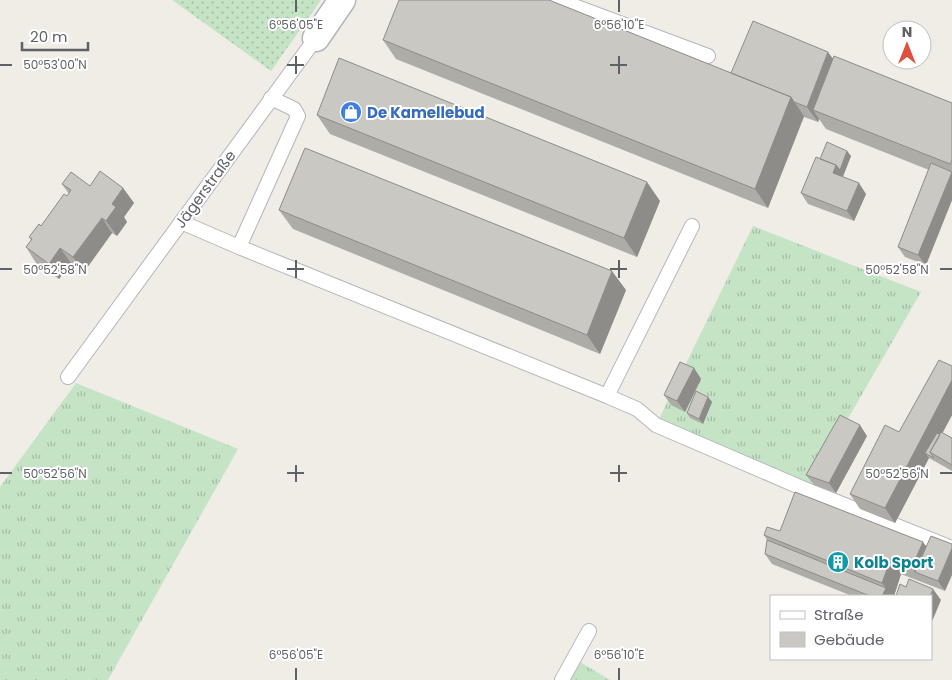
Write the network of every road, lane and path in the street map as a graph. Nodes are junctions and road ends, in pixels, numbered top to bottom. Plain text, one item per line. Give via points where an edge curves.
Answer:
1 (342, 0) edge
2 (558, 0) edge
3 (316, 38) joint
4 (708, 56) dead end
5 (271, 98) junction
6 (181, 222) junction
7 (692, 226) dead end
8 (239, 247) junction
9 (68, 377) dead end
10 (607, 396) junction
11 (952, 548) edge
12 (589, 630) dead end
13 (562, 680) edge

1 - 3 street, Jägerstraße
2 - 4 lane
3 - 5 lane, Jägerstraße
5 - 6 lane, Jägerstraße
5 - 8 lane via 294,109 298,116
6 - 8 lane
6 - 9 lane, Jägerstraße
7 - 10 lane
8 - 10 lane
10 - 11 lane via 637,409 656,425
12 - 13 lane

